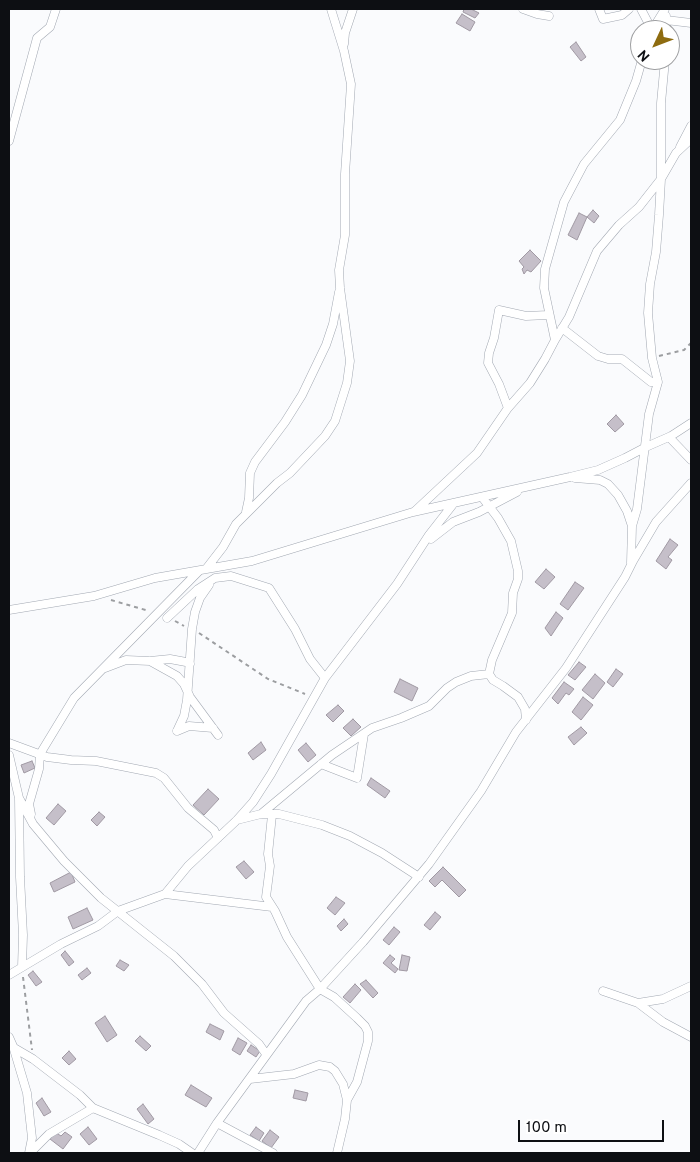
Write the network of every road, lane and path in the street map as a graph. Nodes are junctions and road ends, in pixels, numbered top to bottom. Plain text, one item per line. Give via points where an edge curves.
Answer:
1 (56, 9) edge
2 (330, 9) edge
3 (354, 9) edge
4 (523, 9) edge
5 (599, 9) edge
6 (606, 9) edge
7 (629, 9) edge
8 (549, 16) dead end
9 (604, 19) junction
10 (658, 20) edge
11 (666, 20) edge
12 (344, 50) junction
13 (639, 70) edge
14 (664, 70) edge
15 (691, 126) edge
16 (691, 139) edge
17 (9, 141) edge
18 (676, 153) junction
19 (661, 179) junction
20 (340, 288) junction
21 (548, 315) junction
22 (562, 328) junction
23 (554, 340) junction
24 (691, 342) edge
25 (652, 358) junction
26 (658, 382) junction
27 (508, 408) junction
28 (691, 423) edge
29 (669, 437) junction
30 (646, 447) junction
31 (691, 460) edge
32 (567, 478) junction
33 (691, 483) edge
34 (525, 488) junction
35 (482, 496) junction
36 (454, 503) junction
37 (490, 506) junction
38 (414, 512) junction
39 (246, 513) junction
40 (632, 526) junction
41 (421, 548) junction
42 (631, 565) junction
43 (202, 570) junction
44 (215, 578) junction
45 (94, 596) junction
46 (9, 610) edge
47 (157, 614) junction
48 (167, 618) joint
49 (192, 629) junction
50 (150, 660) junction
51 (190, 664) junction
52 (103, 668) junction
53 (489, 674) junction
54 (325, 678) junction
55 (187, 691) junction
56 (315, 697) junction
57 (526, 720) junction
58 (213, 728) junction
59 (364, 734) junction
60 (218, 735) dead end
61 (9, 743) edge
62 (40, 754) junction
63 (9, 755) edge
64 (321, 764) junction
65 (19, 798) junction
66 (261, 814) junction
67 (272, 815) junction
68 (237, 820) junction
69 (34, 824) junction
70 (218, 838) junction
71 (419, 877) junction
72 (166, 894) junction
73 (272, 907) junction
74 (118, 912) junction
75 (22, 967) junction
76 (9, 975) edge
77 (691, 986) edge
78 (320, 989) junction
79 (603, 991) dead end
80 (638, 1003) junction
81 (9, 1037) edge
82 (691, 1037) edge
83 (11, 1045) edge
84 (266, 1054) junction
85 (33, 1059) junction
86 (250, 1079) junction
87 (347, 1100) junction
88 (93, 1108) junction
89 (217, 1123) junction
90 (30, 1153) edge
91 (192, 1153) edge
92 (198, 1153) edge
93 (273, 1153) edge
94 (338, 1153) edge

1 - 17 street via 50,28 37,38
2 - 12 street
3 - 12 street via 345,33
4 - 8 street
5 - 9 street
6 - 9 street
7 - 9 street via 622,15
10 - 11 street via 665,9
12 - 20 street via 350,84
13 - 21 street via 620,120 584,164 564,202 545,269
14 - 19 street
15 - 18 street
16 - 18 street
18 - 19 street
19 - 22 street via 597,251
19 - 25 street via 648,314
20 - 39 street via 326,345 302,395 250,473
20 - 39 street via 350,361 335,421 290,473
21 - 23 street
21 - 27 street via 526,316 499,310 488,363
22 - 23 street
22 - 26 street via 598,356 622,359 651,382
23 - 27 street via 530,383
24 - 25 path via 684,350
25 - 26 street
26 - 30 street via 649,414
27 - 38 street via 477,452
28 - 29 street
29 - 30 street
29 - 31 street
30 - 32 street via 607,466
30 - 40 street
32 - 34 street
32 - 40 street via 600,480 608,484 618,495
33 - 42 street via 656,522
34 - 35 street
34 - 37 street
35 - 36 street
35 - 37 street
36 - 38 street
36 - 41 street
37 - 41 street via 453,522
37 - 53 street via 511,542 518,579 512,613
38 - 43 street via 259,559
39 - 43 street via 223,547
40 - 42 street
41 - 54 street
42 - 57 street via 566,668
43 - 45 street via 155,578
43 - 47 street
44 - 48 street
44 - 49 street via 200,598
44 - 54 street via 231,576 269,588 310,659
45 - 46 street
45 - 47 path
47 - 52 street
48 - 49 path
49 - 51 street
49 - 56 path via 268,679
50 - 51 street via 170,659
50 - 52 street via 126,660
50 - 55 street via 177,676
51 - 55 street
52 - 62 street via 74,698
53 - 57 street via 518,697 525,709
53 - 59 street via 456,682 429,706
54 - 56 street
55 - 58 street
55 - 58 street via 184,716 177,731 189,726
56 - 68 street via 253,802
57 - 71 street via 481,791
58 - 60 street
59 - 64 street
59 - 64 street via 358,778
61 - 62 street
62 - 69 street via 29,804
62 - 70 street via 59,759 96,760 156,773 164,778 188,808 214,830
63 - 65 street
64 - 66 street
65 - 69 street
65 - 75 street
66 - 67 street
66 - 68 street
67 - 71 street via 305,820 350,836
67 - 73 street via 266,897
68 - 70 street
69 - 74 street via 64,862
70 - 72 street via 188,866
71 - 78 street
72 - 73 street
72 - 74 street
73 - 78 street via 286,937
74 - 75 street
74 - 84 street via 174,956
75 - 76 street
75 - 85 path
77 - 80 street via 663,999
78 - 84 street via 306,1001
78 - 87 street via 334,997 368,1032 357,1082
79 - 80 street
80 - 82 street
81 - 83 street
83 - 85 street
83 - 90 street via 27,1092 32,1138
84 - 86 street
85 - 88 street
86 - 87 street via 294,1074 319,1065 330,1067 343,1084
86 - 89 street
87 - 94 street
88 - 90 street via 49,1134
88 - 91 street via 179,1144
89 - 92 street
89 - 93 street

